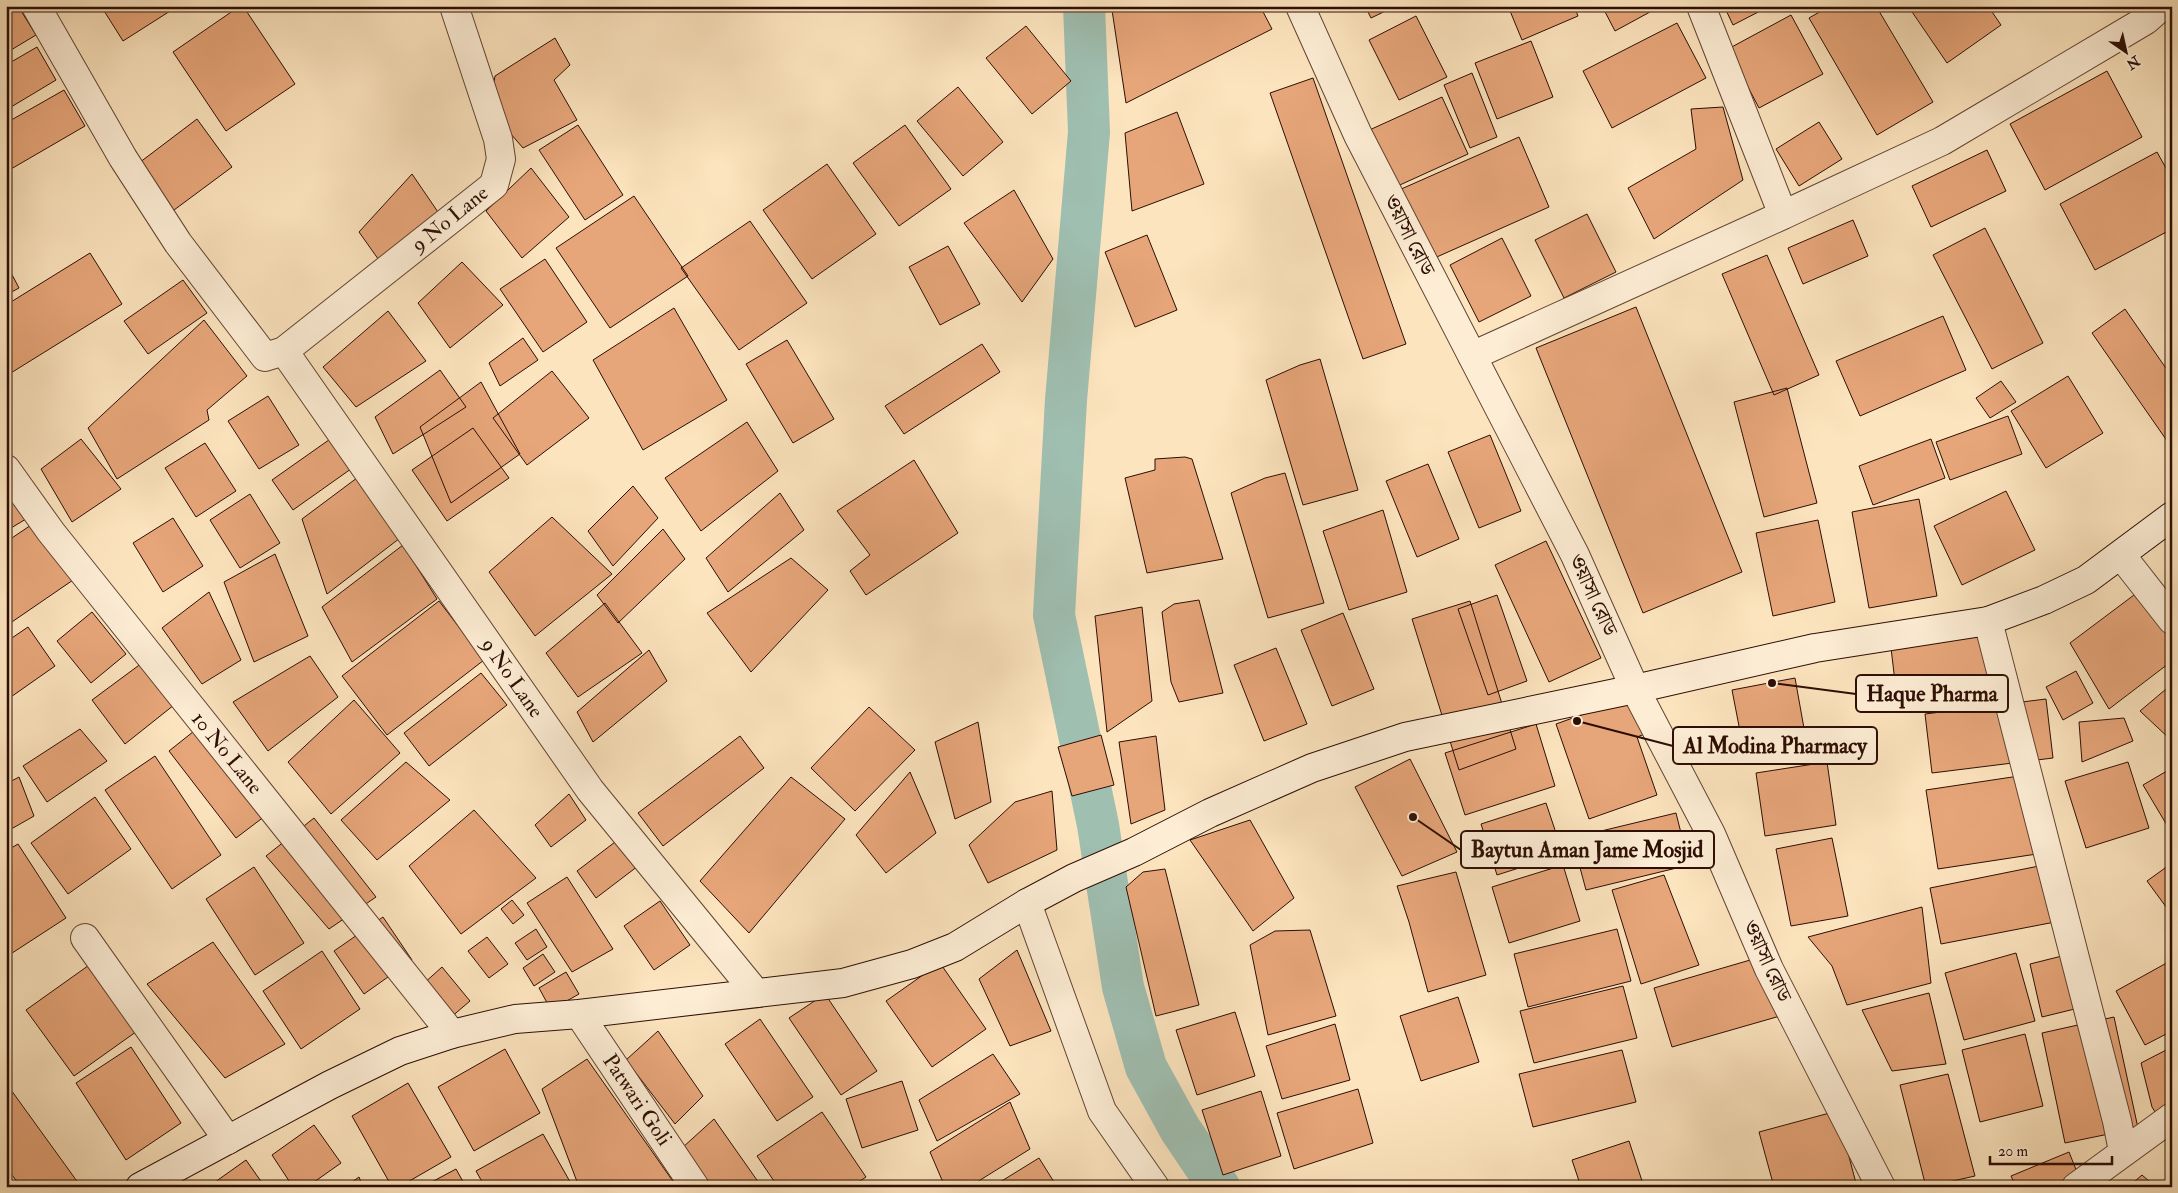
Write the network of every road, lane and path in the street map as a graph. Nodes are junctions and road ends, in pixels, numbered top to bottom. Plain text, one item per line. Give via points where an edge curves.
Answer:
1 (36, 6) edge
2 (454, 6) edge
3 (1300, 6) edge
4 (1701, 6) edge
5 (2162, 6) edge
6 (1783, 215) junction
7 (284, 351) junction
8 (1472, 356) junction
9 (6, 469) edge
10 (2172, 516) edge
11 (2121, 555) junction
12 (2172, 620) edge
13 (1988, 621) junction
14 (1635, 689) junction
15 (1027, 903) junction
16 (85, 938) dead end
17 (756, 993) junction
18 (579, 1014) junction
19 (452, 1034) junction
20 (2172, 1117) edge
21 (228, 1140) junction
22 (2123, 1151) junction
23 (140, 1187) edge
24 (695, 1187) edge
25 (1155, 1187) edge
26 (1881, 1187) edge
27 (2076, 1187) edge

1 - 7 street via 123,158 178,243 265,356
2 - 7 street, 9 No Lane via 498,140 501,159 494,185
3 - 8 street, ওয়াসা রোড via 1358,135
4 - 6 street
5 - 6 street via 2146,20 1942,141
6 - 8 street
7 - 17 street, 9 No Lane via 590,790
8 - 14 street, ওয়াসা রোড via 1575,556
9 - 19 street, 10 No Lane via 51,532
10 - 11 street
11 - 12 street
11 - 13 street via 2086,580
13 - 14 street via 1815,648
13 - 22 street
14 - 15 street via 1396,740 1312,768 1210,813
14 - 26 street, ওয়াসা রোড via 1711,834 1769,969
15 - 17 street via 955,947 912,964 843,983
15 - 25 street via 1102,1111
16 - 21 street
17 - 18 street
18 - 19 street via 515,1019
18 - 24 street, Patwari Goli
19 - 21 street via 400,1051
20 - 22 street
21 - 23 street
22 - 27 street

